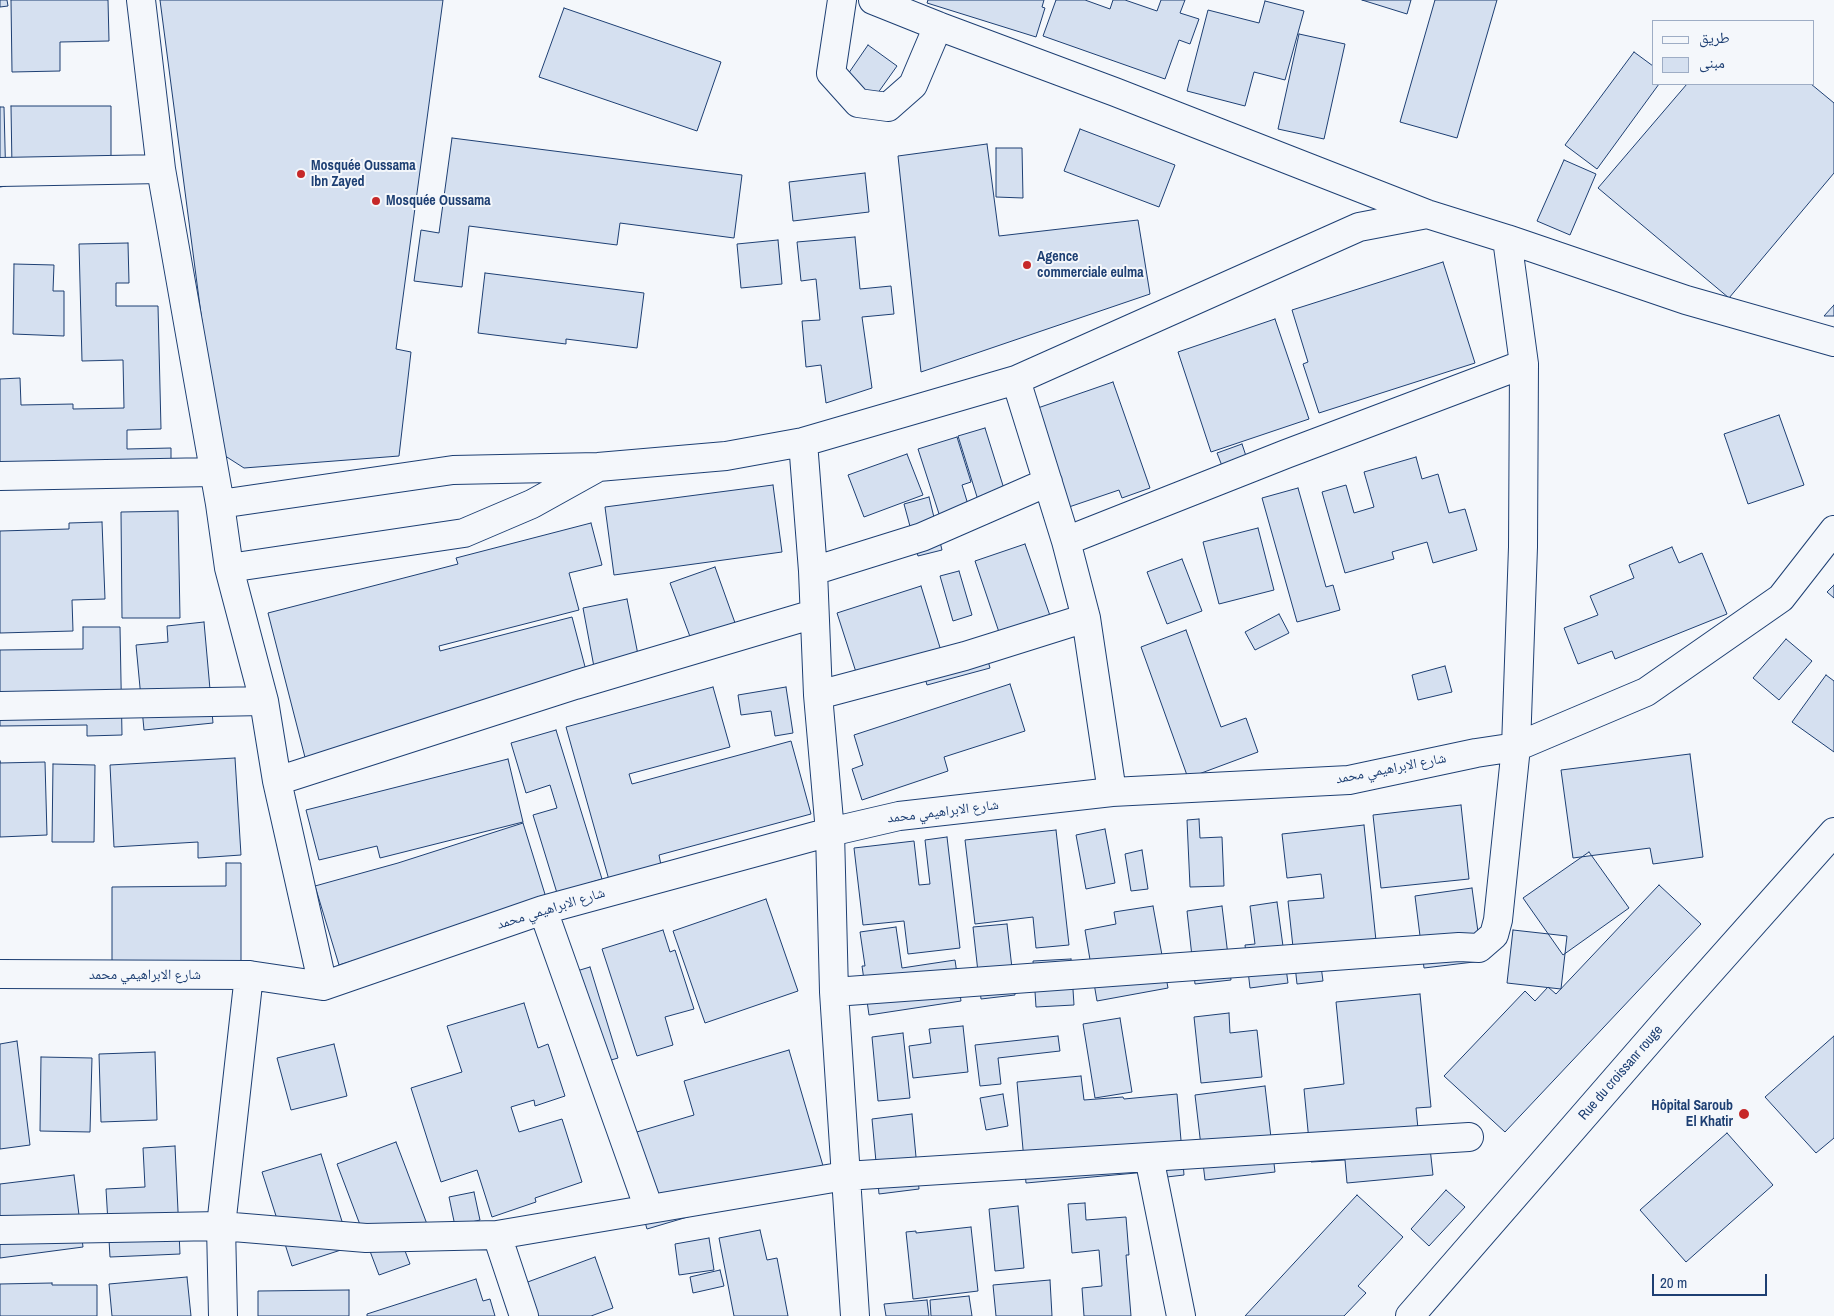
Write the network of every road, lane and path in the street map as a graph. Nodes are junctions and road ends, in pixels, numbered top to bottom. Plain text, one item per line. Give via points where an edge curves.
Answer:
1 (141, 0) edge
2 (842, 0) edge
3 (873, 0) edge
4 (938, 26) junction
5 (161, 169) junction
6 (0, 172) edge
7 (1427, 214) junction
8 (1507, 239) junction
9 (1834, 342) edge
10 (1524, 364) junction
11 (1016, 380) junction
12 (803, 442) junction
13 (598, 467) junction
14 (213, 472) junction
15 (0, 476) edge
16 (1048, 482) junction
17 (220, 504) junction
18 (1834, 530) edge
19 (1066, 541) junction
20 (229, 568) junction
21 (813, 571) junction
22 (814, 614) junction
23 (1086, 618) junction
24 (818, 695) junction
25 (264, 701) junction
26 (0, 706) edge
27 (1516, 747) junction
28 (278, 781) junction
29 (1112, 792) junction
30 (830, 832) junction
31 (1834, 832) edge
32 (543, 910) junction
33 (0, 974) edge
34 (250, 975) junction
35 (323, 986) junction
36 (834, 992) junction
37 (1469, 1137) dead end
38 (1150, 1157) junction
39 (845, 1176) junction
40 (649, 1209) junction
41 (221, 1226) junction
42 (0, 1230) edge
43 (497, 1235) junction
44 (223, 1316) edge
45 (524, 1316) edge
46 (855, 1316) edge
47 (1182, 1316) edge
48 (1410, 1316) edge

1 - 5 street
2 - 4 street via 831,73 858,103 888,107 913,85
3 - 4 street
4 - 7 street
5 - 6 street
5 - 14 street
7 - 8 street
7 - 11 street via 1359,227
8 - 9 street via 1686,300
8 - 10 street
10 - 19 street
10 - 27 street via 1523,547
11 - 12 street
11 - 16 street
12 - 13 street via 726,456
12 - 21 street
13 - 17 street via 453,470
13 - 20 street via 532,504 464,533
14 - 15 street
14 - 17 street
16 - 19 street
16 - 21 street via 922,537
17 - 20 street
18 - 27 street, شارع الابراهيمي محمد via 1781,598 1646,692
19 - 23 street
20 - 25 street
21 - 22 street
22 - 24 street
22 - 28 street via 575,685
23 - 24 street via 965,656
23 - 29 street
24 - 30 street
25 - 26 street
25 - 28 street
27 - 29 street, شارع الابراهيمي محمد via 1348,780
27 - 36 street via 1498,920 1494,935 1479,948
28 - 35 street
29 - 30 street, شارع الابراهيمي محمد via 899,816
30 - 32 street, شارع الابراهيمي محمد
30 - 36 street
31 - 48 street, Rue du croissanr rouge
32 - 35 street, شارع الابراهيمي محمد
32 - 40 street
33 - 34 street, شارع الابراهيمي محمد
34 - 35 street, شارع الابراهيمي محمد
34 - 41 street
36 - 39 street
37 - 38 street
38 - 39 street
38 - 47 street
39 - 40 street
39 - 46 street
40 - 43 street
41 - 42 street
41 - 43 street via 366,1238
41 - 44 street
43 - 45 street

